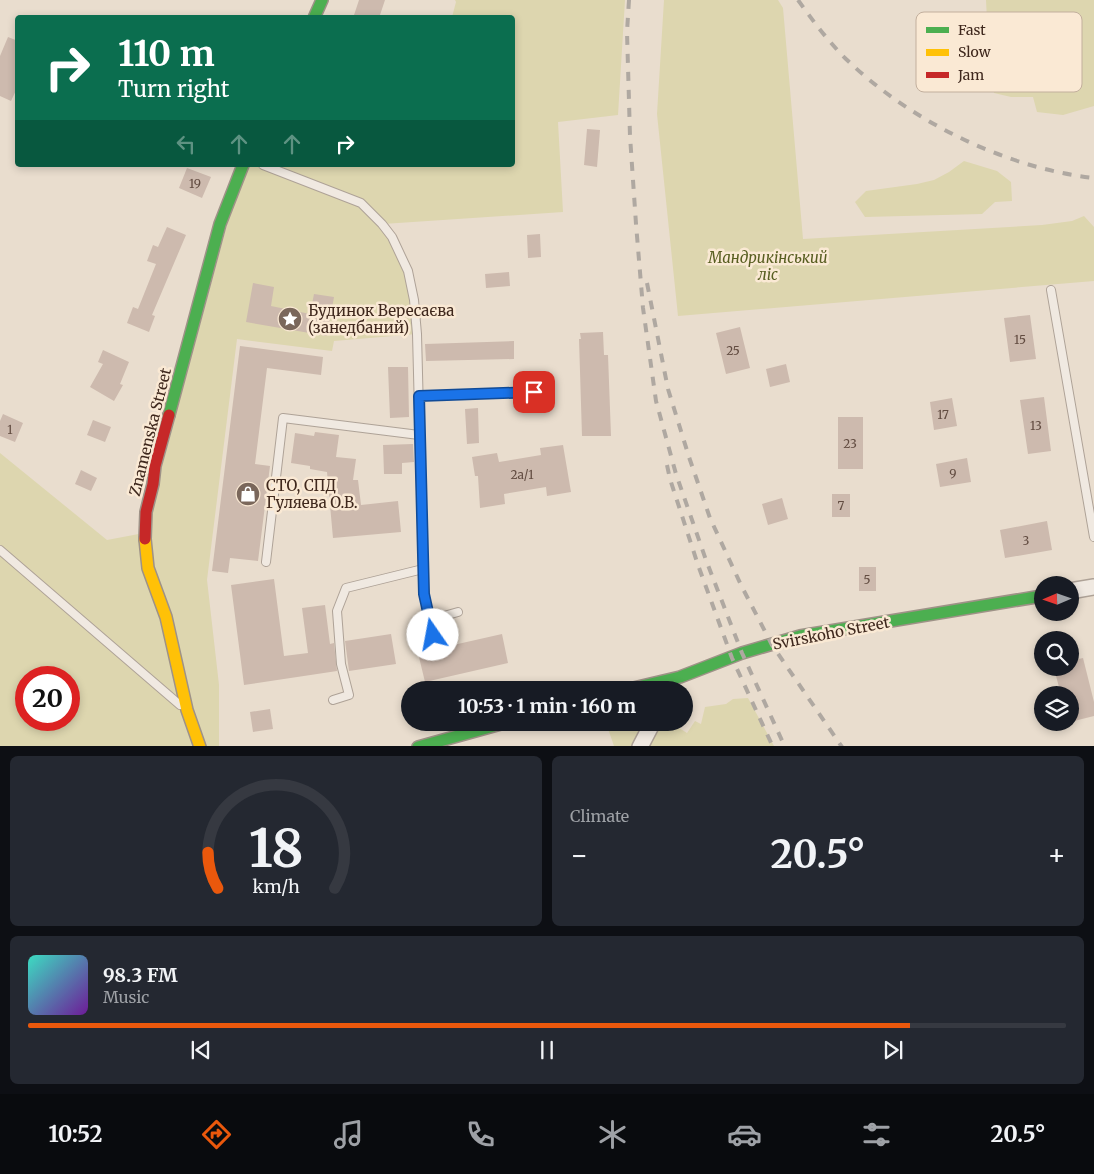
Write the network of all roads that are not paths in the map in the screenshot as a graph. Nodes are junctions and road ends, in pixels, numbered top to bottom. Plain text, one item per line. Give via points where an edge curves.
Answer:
1 (322, 0) edge
2 (315, 15) edge
3 (242, 167) edge
4 (268, 167) edge
5 (1050, 290) dead end
6 (534, 392) dead end
7 (419, 396) junction
8 (419, 435) junction
9 (1094, 537) edge
10 (0, 550) edge
11 (266, 562) dead end
12 (423, 569) junction
13 (1094, 587) edge
14 (1079, 590) edge
15 (1034, 597) edge
16 (458, 612) dead end
17 (430, 620) junction
18 (433, 635) dead end
19 (680, 677) junction
20 (663, 681) edge
21 (678, 681) edge
22 (333, 700) dead end
23 (187, 710) junction
24 (474, 731) edge
25 (648, 731) edge
26 (200, 746) edge
27 (418, 746) edge
28 (640, 746) edge

1 - 2 main road
3 - 23 main road, Znamenska Street via 220,224 155,466 146,512 144,533 148,568 166,617
4 - 7 lane via 361,203 392,237 408,271 414,300
5 - 9 lane
6 - 7 lane
7 - 8 lane
8 - 11 lane via 283,418
8 - 12 lane
10 - 23 lane
12 - 17 lane
12 - 22 lane via 346,588 337,610 341,664 349,695
13 - 14 street
15 - 19 main road, Svirskoho Street via 800,636 742,653
16 - 17 lane
17 - 18 lane
19 - 20 main road, Svirskoho Street
19 - 21 street
23 - 26 main road, Znamenska Street
24 - 27 main road
25 - 28 street

